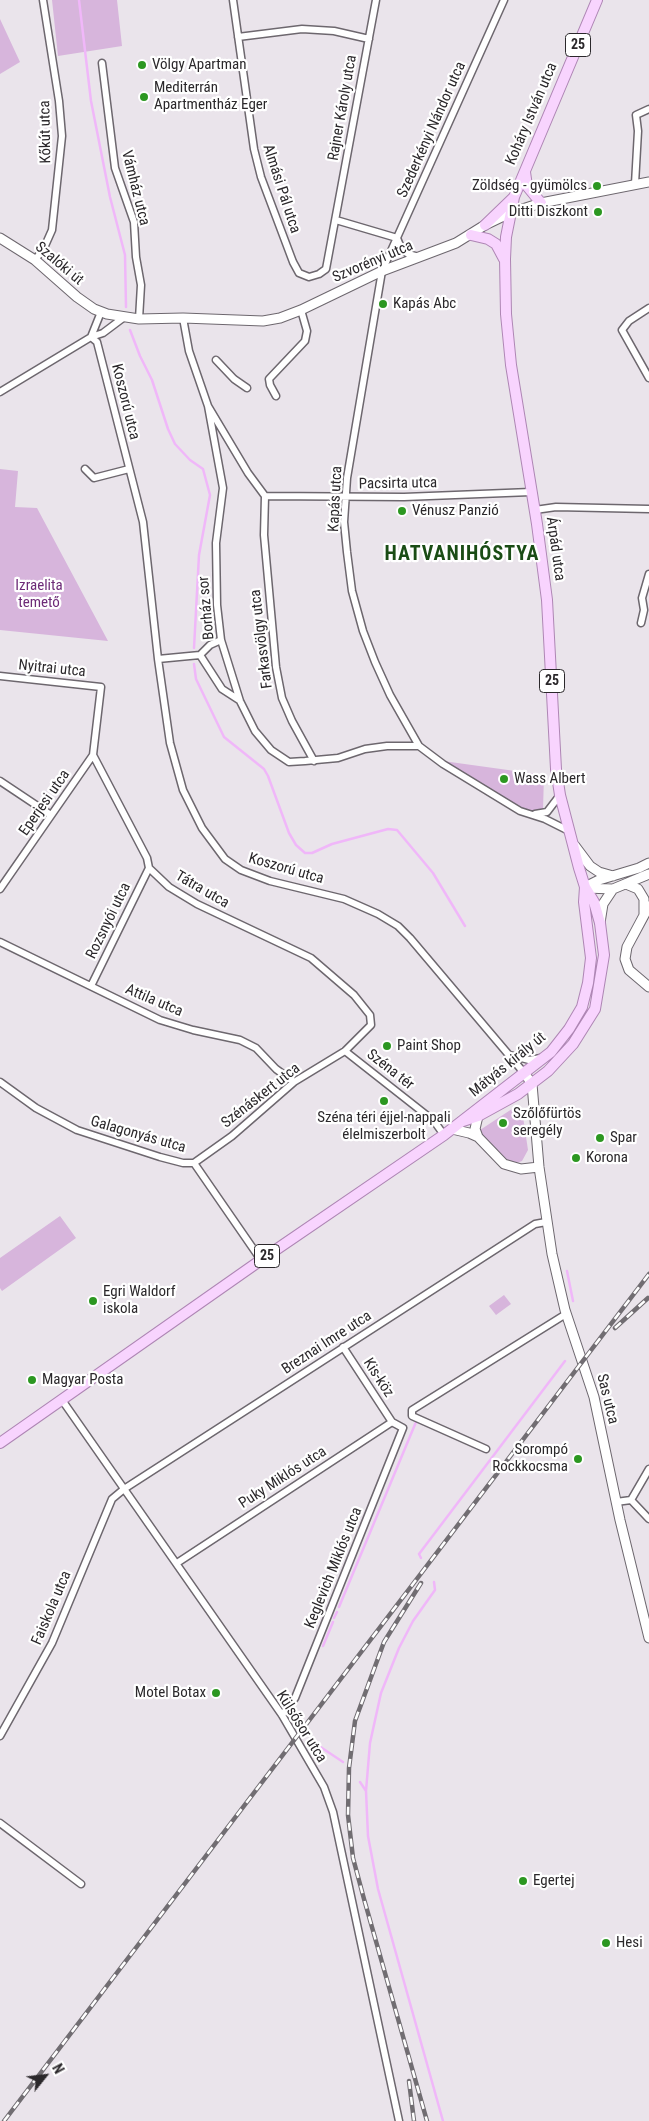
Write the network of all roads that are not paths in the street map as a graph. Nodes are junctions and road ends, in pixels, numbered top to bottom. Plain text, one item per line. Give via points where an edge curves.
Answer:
1 (43, 0) edge
2 (233, 0) edge
3 (376, 0) edge
4 (504, 0) edge
5 (597, 0) edge
6 (238, 37) junction
7 (368, 39) junction
8 (102, 64) dead end
9 (649, 109) edge
10 (525, 170) junction
11 (649, 182) edge
12 (635, 184) junction
13 (514, 197) junction
14 (541, 203) junction
15 (510, 214) junction
16 (336, 220) junction
17 (485, 225) junction
18 (471, 235) junction
19 (0, 238) edge
20 (397, 238) junction
21 (419, 257) junction
22 (504, 259) junction
23 (35, 260) junction
24 (382, 271) junction
25 (319, 274) joint
26 (649, 308) edge
27 (301, 310) junction
28 (104, 313) junction
29 (123, 318) junction
30 (183, 318) junction
31 (139, 319) junction
32 (103, 333) junction
33 (91, 337) junction
34 (97, 342) junction
35 (216, 360) dead end
36 (649, 378) edge
37 (247, 388) dead end
38 (0, 392) edge
39 (276, 396) dead end
40 (208, 406) junction
41 (85, 469) dead end
42 (129, 469) junction
43 (531, 492) junction
44 (265, 496) junction
45 (345, 497) junction
46 (649, 509) edge
47 (534, 510) junction
48 (649, 574) edge
49 (641, 623) dead end
50 (221, 640) junction
51 (200, 655) junction
52 (158, 659) junction
53 (0, 676) edge
54 (240, 701) junction
55 (419, 746) junction
56 (94, 755) junction
57 (314, 761) junction
58 (0, 781) edge
59 (560, 795) junction
60 (51, 815) junction
61 (532, 815) junction
62 (570, 836) junction
63 (649, 863) edge
64 (149, 868) junction
65 (639, 868) junction
66 (649, 873) edge
67 (613, 876) junction
68 (626, 884) junction
69 (585, 888) junction
70 (613, 888) junction
71 (0, 889) edge
72 (649, 906) edge
73 (644, 915) junction
74 (600, 923) junction
75 (0, 942) edge
76 (91, 986) junction
77 (649, 987) edge
78 (371, 1025) joint
79 (346, 1051) junction
80 (510, 1055) junction
81 (546, 1056) junction
82 (525, 1074) junction
83 (0, 1082) edge
84 (294, 1082) junction
85 (532, 1084) junction
86 (478, 1116) junction
87 (463, 1121) junction
88 (448, 1132) junction
89 (478, 1137) junction
90 (194, 1163) junction
91 (539, 1168) junction
92 (546, 1222) junction
93 (261, 1260) junction
94 (566, 1314) junction
95 (343, 1347) junction
96 (62, 1400) junction
97 (392, 1422) junction
98 (0, 1444) edge
99 (486, 1449) dead end
100 (649, 1469) edge
101 (124, 1489) junction
102 (631, 1500) junction
103 (616, 1502) junction
104 (649, 1519) edge
105 (177, 1563) junction
106 (649, 1638) edge
107 (282, 1715) junction
108 (0, 1736) edge
109 (0, 1823) edge
110 (81, 1884) dead end
111 (399, 2121) edge

1 - 23 street, Kőkút utca via 62,136 52,230
2 - 6 street, Almási Pál utca
3 - 7 street, Rajner Károly utca
4 - 20 street, Szederkényi Nándor utca
5 - 10 main road, Koháry István utca / 25
6 - 7 street via 302,29 334,31
6 - 25 street, Almási Pál utca via 261,177 293,262 299,272 309,277
7 - 16 street, Rajner Károly utca
8 - 31 street, Vámház utca via 115,168 134,222 141,285
9 - 12 street via 636,115
10 - 13 main road, Koháry István utca / 25
10 - 14 main road via 527,186
11 - 12 main road, Szvorényi utca
12 - 14 main road, Szvorényi utca
13 - 15 main road, Koháry István utca / 25
13 - 17 main road
14 - 15 main road, Szvorényi utca
15 - 17 main road, Szvorényi utca
15 - 22 main road, Árpád utca / 25
16 - 20 street
16 - 25 street, Rajner Károly utca via 326,269
17 - 18 main road, Szvorényi utca
18 - 21 main road, Szvorényi utca
18 - 22 main road via 496,244
19 - 23 main road, Szalóki út
20 - 21 street via 401,248
20 - 24 street, Szederkényi Nándor utca
21 - 24 main road, Szvorényi utca
22 - 43 main road, Árpád utca / 25 via 506,314
23 - 28 main road, Szalóki út via 77,297
24 - 27 main road, Szvorényi utca
24 - 45 street, Kapás utca
26 - 36 street via 629,321 622,330
27 - 30 main road, Szvorényi utca via 263,321
27 - 39 street via 307,331 305,341 269,379
28 - 29 main road, Szvorényi utca
28 - 32 street via 109,325
28 - 33 street
29 - 31 main road, Szvorényi utca
29 - 32 street
30 - 31 main road, Szvorényi utca
30 - 40 street via 189,351
32 - 33 street
32 - 34 street
33 - 34 street
33 - 38 street
34 - 42 street, Koszorú utca
35 - 37 street
40 - 44 street
40 - 50 street, Borház sor via 223,488 216,542
41 - 42 street via 94,478
42 - 52 street, Koszorú utca via 143,522
43 - 45 street, Pacsirta utca
43 - 47 main road, Árpád utca / 25
44 - 45 street, Pacsirta utca
44 - 57 street, Farkasvölgy utca via 264,535 276,667 285,706
45 - 55 street, Kapás utca via 344,522 352,591 363,631 390,695
46 - 47 street via 556,507
47 - 59 main road, Árpád utca / 25 via 547,600
48 - 49 street via 642,598
50 - 51 street
50 - 54 street, Borház sor
51 - 52 street
51 - 54 street via 222,689
52 - 80 street, Koszorú utca via 170,744 183,790 202,828 225,859 241,870 270,880 344,899 398,926
53 - 56 street, Nyitrai utca via 101,687
54 - 57 street, Borház sor via 255,731 271,750 289,762
55 - 57 street via 386,746
55 - 61 street via 499,799
56 - 60 street, Eperjesi utca
56 - 64 street, Tátra utca via 147,858
58 - 60 street
59 - 61 street via 547,812
59 - 62 main road, Árpád utca / 25
60 - 71 street, Eperjesi utca
61 - 62 street via 556,824
62 - 67 main road via 590,866
62 - 69 main road, Árpád utca / 25
63 - 65 main road
64 - 76 street, Rozsnyói utca
64 - 78 street, Tátra utca via 169,888 197,904 311,958 354,995 370,1015
65 - 66 main road
65 - 67 main road
66 - 68 main road
67 - 69 main road
68 - 70 main road
68 - 73 main road via 638,889 644,899
69 - 70 main road
69 - 74 main road, Mátyás király út / 25 via 594,902
69 - 81 main road, Mátyás király út / 25 via 591,958 588,983 574,1022
70 - 74 main road via 603,904
72 - 73 main road
73 - 77 main road via 627,947 625,960 629,970
74 - 85 main road, Mátyás király út / 25 via 604,955 595,1009 573,1044
75 - 76 street, Attila utca
76 - 84 street, Attila utca via 160,1020 240,1040 256,1048
78 - 79 street, Széna tér
79 - 84 street, Szénáskert utca
79 - 88 street, Széna tér
80 - 81 street via 528,1060
80 - 82 street, Koszorú utca
81 - 82 main road, Mátyás király út / 25
82 - 85 main road
82 - 87 main road, Mátyás király út / 25
83 - 90 street, Galagonyás utca via 36,1108 77,1130 151,1154
84 - 90 street, Szénáskert utca via 232,1136
85 - 86 main road, Mátyás király út / 25
85 - 91 main road, Sas utca
86 - 87 main road, Mátyás király út / 25
86 - 89 main road via 474,1129
87 - 88 main road, Mátyás király út / 25
88 - 89 main road
88 - 93 main road, Mátyás király út / 25
89 - 91 main road via 504,1164 521,1169
90 - 93 street, Galagonyás utca
91 - 92 main road, Sas utca
92 - 94 main road, Sas utca
92 - 95 street, Breznai Imre utca via 535,1224
93 - 96 main road, Mátyás király út / 25
94 - 99 street via 412,1410 412,1416
94 - 103 main road, Sas utca via 594,1397
95 - 97 street, Kis-köz
95 - 101 street, Breznai Imre utca
96 - 98 main road, Mátyás király út / 25
96 - 101 street, Külsősor utca
97 - 105 street, Puky Miklós utca
97 - 107 street, Keglevich Miklós utca via 403,1428 295,1698
100 - 102 street
101 - 105 street, Külsősor utca
101 - 108 street, Faiskola utca via 112,1500 52,1643
102 - 103 street
102 - 104 street
103 - 106 main road, Sas utca
105 - 107 street, Külsősor utca
107 - 111 street, Külsősor utca via 324,1787 333,1812
109 - 110 street

